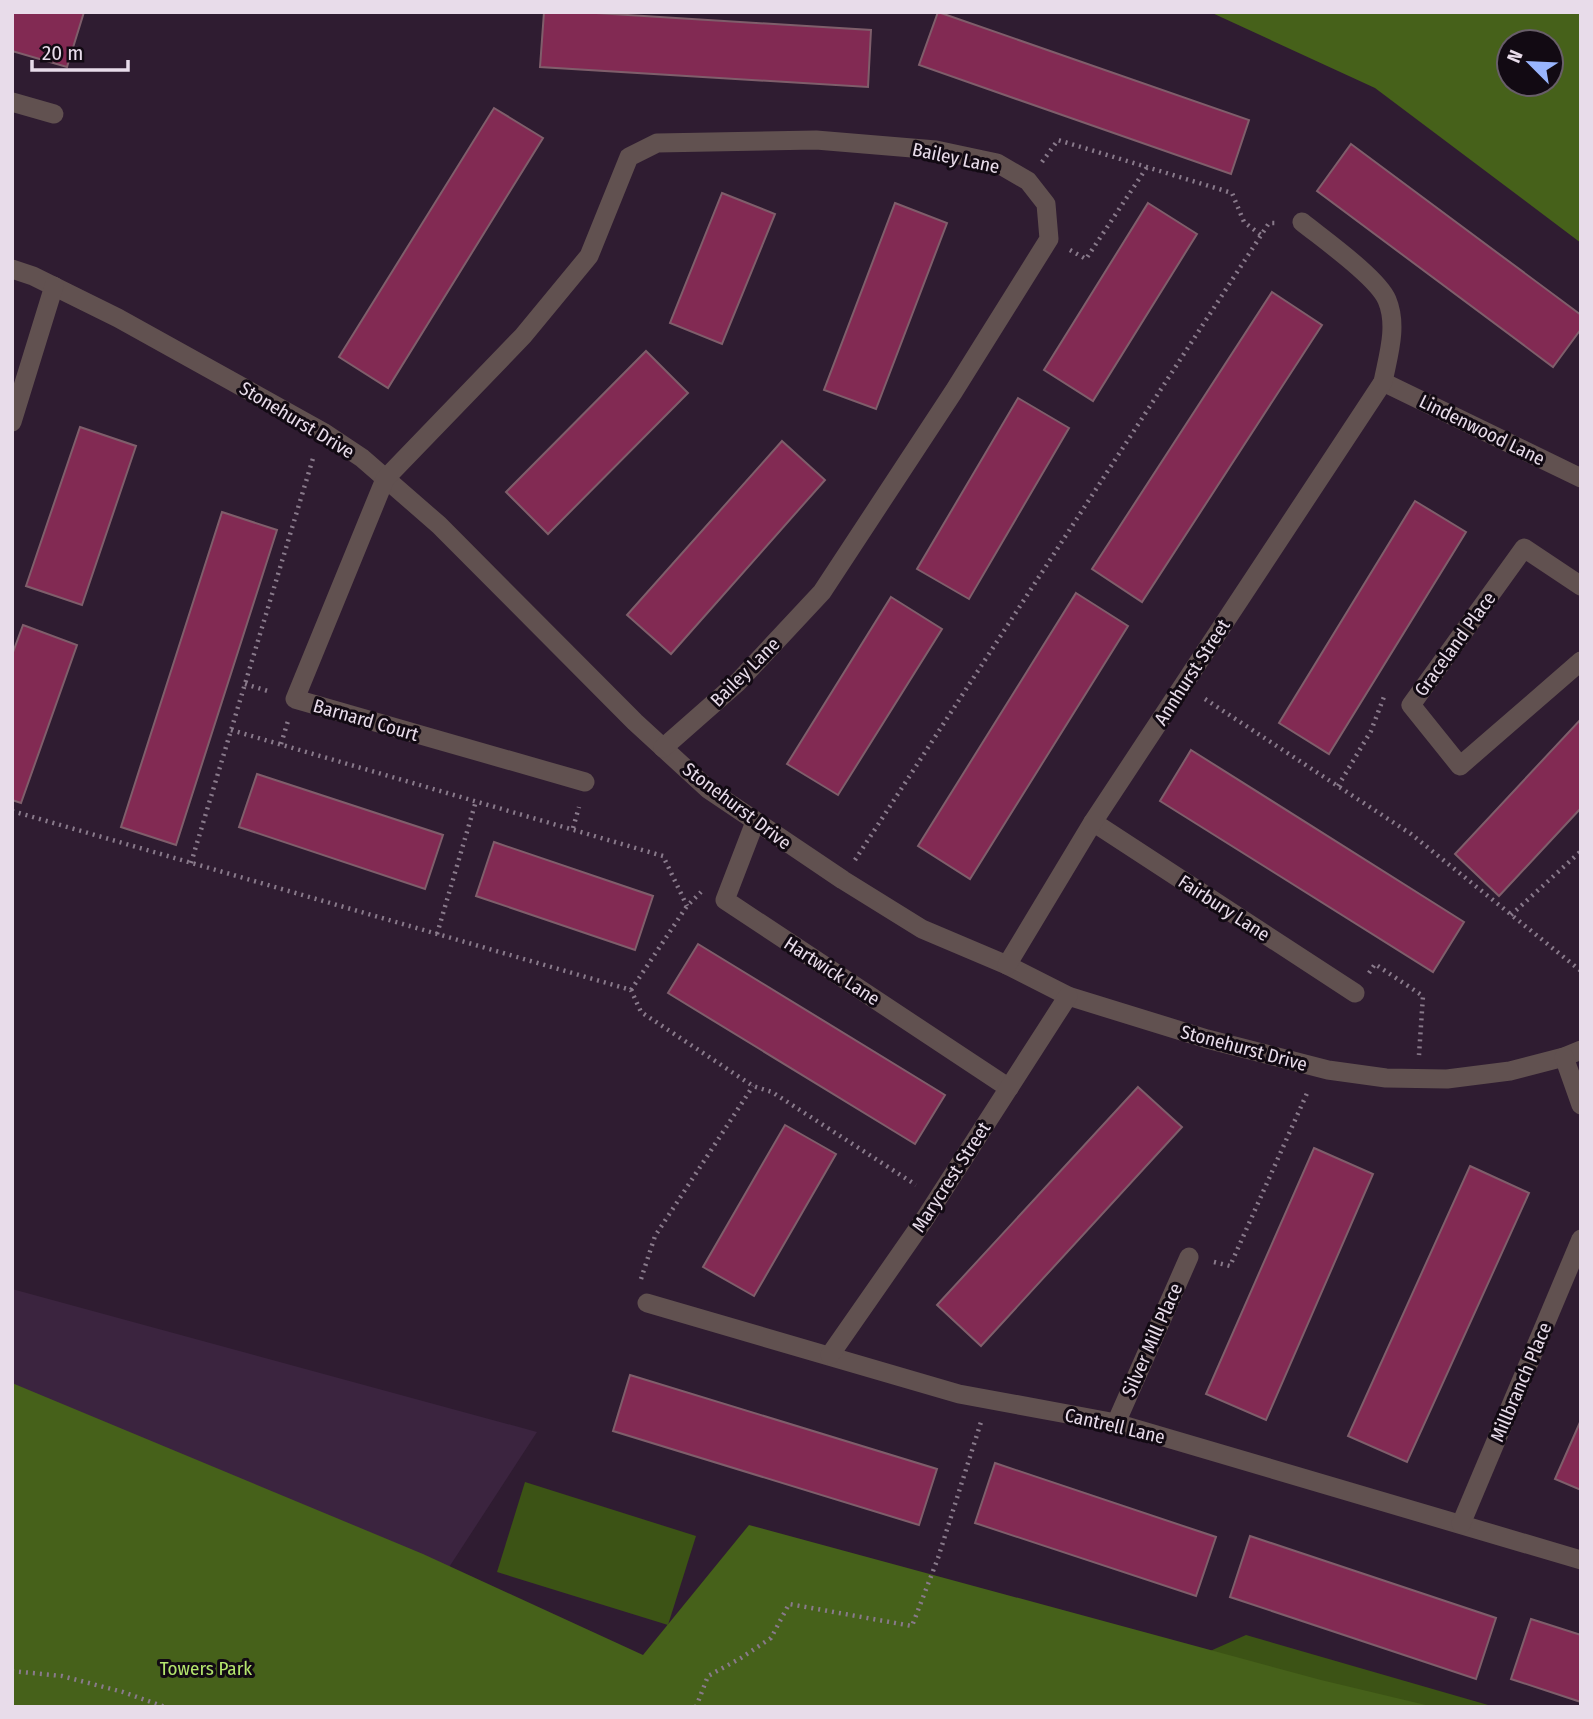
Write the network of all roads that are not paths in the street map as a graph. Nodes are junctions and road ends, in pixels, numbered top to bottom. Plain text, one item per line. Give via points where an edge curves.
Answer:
1 (12, 102) edge
2 (54, 114) dead end
3 (1302, 222) dead end
4 (12, 269) edge
5 (54, 286) junction
6 (1383, 382) junction
7 (12, 422) edge
8 (1581, 478) edge
9 (385, 479) junction
10 (1581, 586) edge
11 (1581, 661) edge
12 (663, 748) junction
13 (585, 782) dead end
14 (755, 822) junction
15 (1093, 822) junction
16 (1007, 965) junction
17 (1354, 993) dead end
18 (1068, 996) junction
19 (1572, 1053) edge
20 (1009, 1088) junction
21 (1581, 1105) edge
22 (1581, 1239) edge
23 (1189, 1257) dead end
24 (647, 1303) dead end
25 (830, 1355) junction
26 (1116, 1423) junction
27 (1461, 1524) junction
28 (1581, 1560) edge

1 - 2 street
3 - 6 street via 1376,284 1387,299 1391,341
4 - 5 street, Stonehurst Drive
5 - 7 street
5 - 9 street, Stonehurst Drive via 323,432
6 - 8 street, Lindenwood Lane
6 - 15 street, Annhurst Street
9 - 12 street, Stonehurst Drive via 439,525
9 - 12 street, Bailey Lane via 523,336 589,256 629,157 657,143 816,140 936,150 997,163 1028,181 1046,204 1049,239 954,391 822,592 738,682
9 - 13 street, Barnard Court via 295,699
10 - 11 street, Graceland Place via 1524,548 1411,705 1460,766
12 - 14 street, Stonehurst Drive via 708,789
14 - 16 street, Stonehurst Drive via 922,929
14 - 20 street, Hartwick Lane via 725,900
15 - 16 street, Annhurst Street
15 - 17 street, Fairbury Lane
16 - 18 street, Stonehurst Drive
18 - 19 street, Stonehurst Drive via 1207,1039 1328,1070 1387,1079 1447,1079 1510,1071
18 - 20 street, Marycrest Street
19 - 21 street
20 - 25 street, Marycrest Street
22 - 27 street, Millbranch Place
23 - 26 street, Silver Mill Place
24 - 25 street, Cantrell Lane
25 - 26 street, Cantrell Lane via 988,1401
26 - 27 street, Cantrell Lane
27 - 28 street, Cantrell Lane

